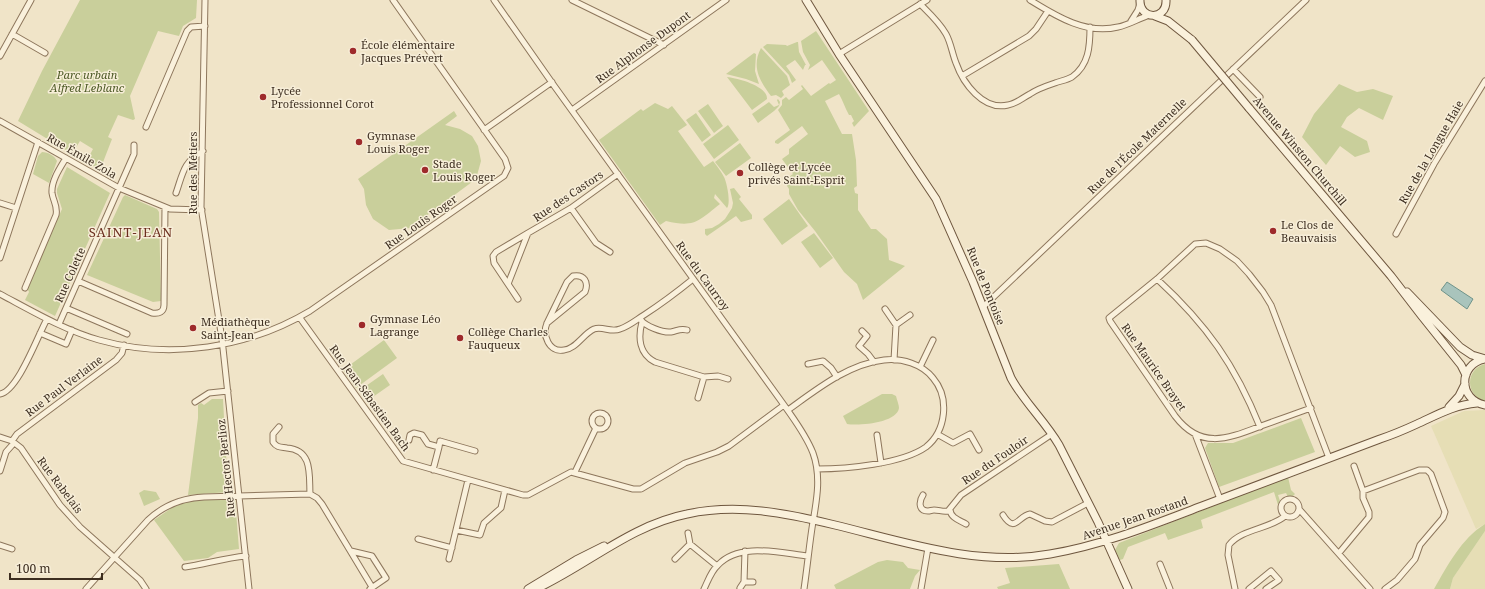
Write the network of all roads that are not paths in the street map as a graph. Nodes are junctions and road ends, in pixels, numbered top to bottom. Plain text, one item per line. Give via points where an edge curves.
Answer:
1 (31, 0) edge
2 (205, 0) edge
3 (393, 0) edge
4 (494, 0) edge
5 (572, 0) edge
6 (726, 0) edge
7 (806, 0) edge
8 (927, 0) edge
9 (1030, 0) edge
10 (1306, 0) edge
11 (1140, 1) edge
12 (579, 2) edge
13 (920, 4) junction
14 (1166, 4) edge
15 (1048, 10) junction
16 (1152, 15) junction
17 (1128, 23) junction
18 (205, 26) junction
19 (1090, 27) junction
20 (12, 34) junction
21 (1192, 40) junction
22 (664, 45) junction
23 (45, 53) dead end
24 (839, 54) junction
25 (0, 56) edge
26 (1233, 69) junction
27 (962, 76) junction
28 (1485, 81) edge
29 (552, 82) junction
30 (1260, 98) dead end
31 (572, 110) junction
32 (0, 121) edge
33 (146, 127) dead end
34 (484, 130) junction
35 (37, 141) junction
36 (134, 145) dead end
37 (203, 151) junction
38 (66, 158) junction
39 (618, 174) junction
40 (119, 188) junction
41 (176, 193) dead end
42 (0, 203) edge
43 (165, 207) junction
44 (16, 208) junction
45 (571, 208) junction
46 (202, 210) junction
47 (528, 234) junction
48 (1396, 234) dead end
49 (610, 252) dead end
50 (0, 258) edge
51 (1391, 276) junction
52 (693, 279) junction
53 (1157, 280) junction
54 (78, 281) junction
55 (508, 284) junction
56 (25, 288) dead end
57 (0, 294) edge
58 (518, 299) dead end
59 (983, 307) junction
60 (66, 308) junction
61 (885, 309) dead end
62 (910, 315) dead end
63 (300, 318) junction
64 (47, 319) junction
65 (640, 320) junction
66 (547, 323) junction
67 (59, 324) junction
68 (896, 325) junction
69 (72, 330) junction
70 (687, 330) dead end
71 (862, 331) dead end
72 (40, 333) junction
73 (127, 334) dead end
74 (933, 340) dead end
75 (124, 345) junction
76 (223, 345) junction
77 (1485, 359) edge
78 (894, 360) junction
79 (874, 362) junction
80 (808, 364) dead end
81 (920, 367) junction
82 (1466, 375) junction
83 (704, 377) junction
84 (837, 377) junction
85 (728, 379) dead end
86 (1464, 384) junction
87 (228, 391) junction
88 (0, 394) edge
89 (698, 398) dead end
90 (195, 402) dead end
91 (1477, 403) junction
92 (1485, 405) edge
93 (786, 408) junction
94 (1311, 408) junction
95 (1444, 411) junction
96 (279, 427) dead end
97 (1260, 427) junction
98 (596, 428) dead end
99 (936, 434) junction
100 (1052, 434) junction
101 (1195, 434) junction
102 (877, 436) dead end
103 (0, 437) edge
104 (409, 440) dead end
105 (13, 442) junction
106 (439, 446) junction
107 (979, 450) dead end
108 (475, 451) dead end
109 (1329, 458) junction
110 (881, 463) junction
111 (1354, 466) dead end
112 (817, 469) junction
113 (433, 470) junction
114 (0, 471) edge
115 (575, 472) junction
116 (468, 480) junction
117 (505, 490) junction
118 (1363, 491) junction
119 (310, 494) junction
120 (923, 495) dead end
121 (239, 496) junction
122 (1220, 499) junction
123 (1088, 503) junction
124 (1299, 509) junction
125 (950, 510) junction
126 (1003, 515) dead end
127 (1286, 516) junction
128 (813, 520) junction
129 (966, 524) dead end
130 (456, 530) junction
131 (688, 533) dead end
132 (632, 535) junction
133 (418, 539) dead end
134 (1107, 541) junction
135 (690, 544) junction
136 (0, 545) edge
137 (452, 548) junction
138 (928, 548) junction
139 (12, 549) dead end
140 (351, 551) junction
141 (745, 551) junction
142 (1339, 553) junction
143 (246, 556) junction
144 (808, 556) junction
145 (115, 558) junction
146 (676, 558) dead end
147 (449, 559) dead end
148 (1160, 564) dead end
149 (716, 566) junction
150 (185, 567) dead end
151 (744, 582) junction
152 (753, 582) dead end
153 (371, 588) edge
154 (740, 588) dead end
155 (86, 589) edge
156 (146, 589) edge
157 (249, 589) edge
158 (528, 589) edge
159 (536, 589) edge
160 (704, 589) edge
161 (804, 589) edge
162 (921, 589) edge
163 (1128, 589) edge
164 (1170, 589) edge
165 (1235, 589) edge
166 (1249, 589) edge
167 (1266, 589) edge
168 (1370, 589) edge
169 (1385, 589) edge

1 - 20 street
2 - 18 street, Rue des Métiers
3 - 34 street, Rue Louis Roger
4 - 29 street, Rue du Caurroy
5 - 12 street
6 - 22 street, Rue Alphonse Dupont
7 - 24 street, Rue de Pontoise
8 - 13 street
9 - 15 street
10 - 26 street, Rue de l'École Maternelle
11 - 16 street via 1143,11
11 - 17 street via 1137,12
12 - 22 street
13 - 24 street
13 - 27 street via 947,35
14 - 16 street via 1161,13
14 - 21 street, Avenue Winston Churchill via 1170,17
15 - 19 street via 1067,21
15 - 27 street via 1031,34
16 - 17 street
16 - 21 street, Avenue Winston Churchill via 1166,20
17 - 19 street via 1115,28
18 - 33 street via 191,27 187,31
18 - 37 street, Rue des Métiers
19 - 27 street via 1088,52 1084,63 1074,75 1033,92 1013,104 1000,106 988,103 974,93
20 - 23 street
20 - 25 street
21 - 51 street, Avenue Winston Churchill, bridge
22 - 31 street, Rue Alphonse Dupont
24 - 59 street, Rue de Pontoise via 933,194
26 - 30 street
26 - 59 street, Rue de l'École Maternelle
28 - 48 street, Rue de la Longue Haie via 1434,164
29 - 31 street, Rue du Caurroy
29 - 34 street
31 - 39 street, Rue du Caurroy
32 - 35 street, Rue Émile Zola
34 - 63 street, Rue Louis Roger via 507,162 507,173
35 - 38 street, Rue Émile Zola
35 - 44 street
36 - 40 street, Rue Colette via 134,154
37 - 41 street via 188,162
37 - 46 street, Rue des Métiers
38 - 40 street, Rue Émile Zola
38 - 56 street via 52,189 56,215
39 - 45 street, Rue des Castors
39 - 52 street, Rue du Caurroy
40 - 43 street, Rue Émile Zola
40 - 54 street, Rue Colette
42 - 44 street
43 - 46 street, Rue Émile Zola via 176,210
43 - 54 street via 162,311 152,313
44 - 50 street
45 - 47 street, Rue des Castors
45 - 49 street via 596,242
46 - 76 street, Rue des Métiers
47 - 55 street, Rue des Castors
47 - 55 street, Rue des Castors via 493,256 494,263
51 - 77 street, Avenue Winston Churchill via 1460,347 1472,356
51 - 82 street, Avenue Winston Churchill
52 - 65 street
52 - 93 street, Rue du Caurroy
53 - 94 street, Rue Maurice Brayet via 1198,243 1213,245 1232,257 1268,300
53 - 97 street via 1189,310 1215,342 1242,387
53 - 101 street, Rue Maurice Brayet via 1110,316 1109,320 1175,416
54 - 60 street, Rue Colette
55 - 58 street, Rue des Castors
57 - 64 street, Rue Louis Roger
59 - 100 street, Rue de Pontoise via 1014,384
60 - 67 street, Rue Colette
60 - 73 street
61 - 68 street
62 - 68 street
63 - 76 street, Rue Louis Roger via 262,334
63 - 113 street, Rue Jean-Sébastien Bach via 402,461
64 - 67 street, Rue Louis Roger
64 - 72 street
65 - 66 street via 620,329 592,330 569,349 558,350 546,339
65 - 70 street via 650,327 667,332
65 - 83 street via 640,341 649,358 654,362
66 - 66 street via 585,292 587,285 584,278 576,276 569,279
67 - 69 street, Rue Louis Roger
68 - 78 street
69 - 72 street via 66,344
69 - 75 street, Rue Louis Roger
71 - 79 street via 867,336 859,346
72 - 88 street via 17,380 8,391
74 - 81 street
75 - 76 street, Rue Louis Roger via 173,349
75 - 105 street, Rue Paul Verlaine via 116,360 19,432
76 - 87 street, Rue Hector Berlioz
77 - 82 street via 1472,364
78 - 79 street
78 - 81 street
79 - 84 street
80 - 84 street via 823,361
81 - 99 street via 933,378 942,394 943,417
82 - 86 street, Avenue Jean Rostand
83 - 85 street via 718,376
83 - 89 street
84 - 93 street
86 - 91 street via 1468,394
86 - 95 street, Avenue Jean Rostand via 1456,399
87 - 90 street via 211,392
87 - 121 street, Rue Hector Berlioz
91 - 92 street
91 - 95 street, Avenue Jean Rostand via 1460,405
93 - 112 street, Rue du Caurroy via 808,442
93 - 115 street via 729,446 685,463 641,489
94 - 97 street, Rue Maurice Brayet
94 - 109 street, Rue Maurice Brayet
95 - 109 street, Avenue Jean Rostand via 1409,428
96 - 119 street via 273,434 273,442 278,447 296,449 303,454 308,464
97 - 101 street, Rue Maurice Brayet via 1226,438 1209,438
98 - 115 street
99 - 107 street via 953,443 970,434
99 - 110 street via 920,450
100 - 123 street, Rue de Pontoise
100 - 125 street, Rue du Fouloir via 961,495
101 - 122 street
102 - 110 street
103 - 105 street
104 - 106 street via 410,435 414,433 422,435 428,444
105 - 114 street, Rue Paul Verlaine via 6,452
105 - 145 street, Rue Rabelais via 25,454 66,512
106 - 108 street via 440,441
106 - 113 street
109 - 122 street, Avenue Jean Rostand
110 - 112 street via 853,468
111 - 118 street
112 - 128 street, Rue du Caurroy via 817,495
113 - 116 street, Rue Jean-Sébastien Bach
115 - 117 street, Rue Jean-Sébastien Bach via 568,473 525,495
116 - 117 street, Rue Jean-Sébastien Bach
116 - 130 street
117 - 130 street via 501,508 484,523 480,535
118 - 142 street via 1369,517
118 - 169 street via 1419,470 1427,470 1432,474 1444,512 1443,518 1421,542 1415,559 1397,580
119 - 121 street
119 - 140 street via 319,500
120 - 125 street via 920,504 925,510
121 - 143 street, Rue Hector Berlioz
121 - 145 street via 185,499 164,508 148,520
122 - 134 street, Avenue Jean Rostand
123 - 126 street via 1052,522 1030,514 1013,523 1007,521
123 - 134 street, Rue de Pontoise
124 - 127 street via 1294,516
124 - 127 street via 1295,500 1286,500 1281,508
124 - 142 street
125 - 129 street via 953,517
127 - 165 street via 1240,536 1231,543 1228,555
128 - 132 street, Avenue Jean Rostand via 757,510 715,510 668,519
128 - 138 street, Avenue Jean Rostand
128 - 144 street, Rue du Caurroy
130 - 137 street
131 - 135 street
132 - 158 street, Avenue Jean Rostand via 576,560
132 - 159 street, Avenue Jean Rostand
133 - 137 street
134 - 138 street, Avenue Jean Rostand via 1076,550 1024,558 984,557
134 - 163 street, Rue de Pontoise
135 - 146 street
135 - 149 street
136 - 139 street
137 - 147 street
138 - 162 street
140 - 153 street
140 - 153 street via 372,556 386,578
141 - 144 street
141 - 149 street via 730,556
141 - 151 street
142 - 168 street
143 - 150 street
143 - 157 street, Rue Hector Berlioz
144 - 161 street, Rue du Caurroy
145 - 155 street
145 - 156 street, Rue Rabelais via 140,580
148 - 164 street
149 - 160 street
151 - 152 street
151 - 154 street
166 - 167 street via 1271,571 1279,580

